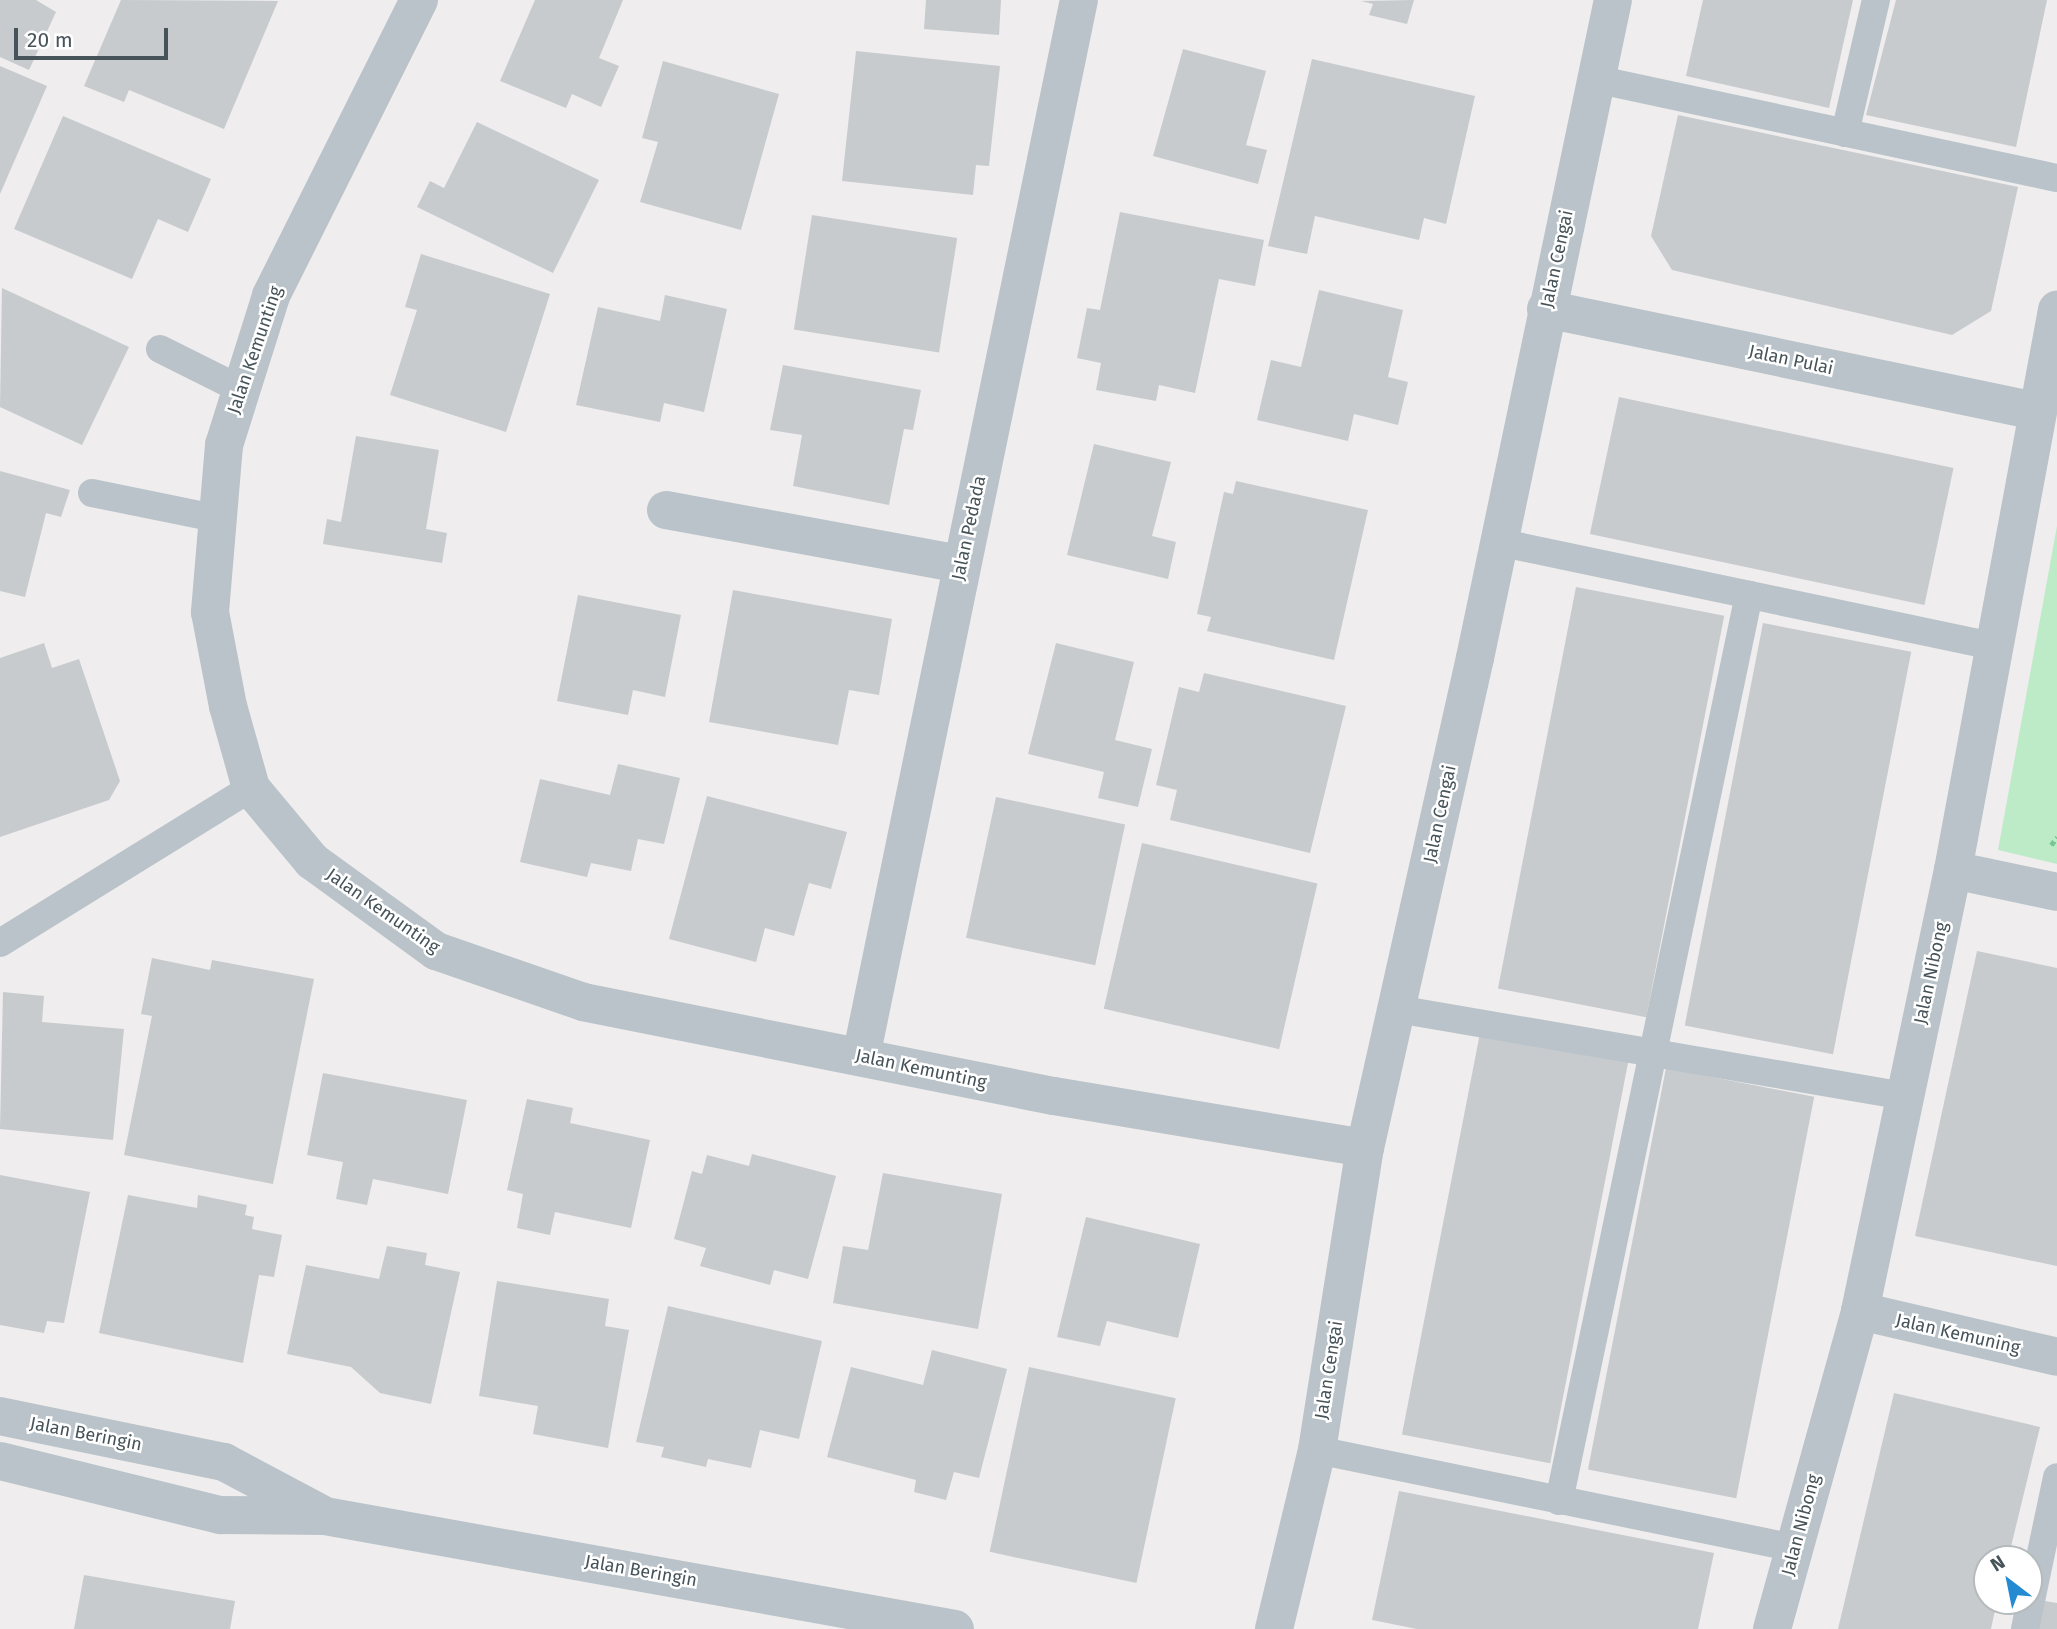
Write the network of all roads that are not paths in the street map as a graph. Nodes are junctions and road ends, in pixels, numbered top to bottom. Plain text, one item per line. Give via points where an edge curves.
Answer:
1 (419, 0) edge
2 (1079, 0) edge
3 (1612, 0) edge
4 (1877, 0) edge
5 (1595, 79) junction
6 (1845, 134) junction
7 (2057, 178) edge
8 (1546, 309) junction
9 (2057, 310) edge
10 (159, 349) dead end
11 (240, 389) junction
12 (2036, 411) junction
13 (93, 493) dead end
14 (666, 510) dead end
15 (215, 519) junction
16 (1498, 542) junction
17 (961, 564) junction
18 (1749, 595) junction
19 (1993, 646) junction
20 (251, 788) junction
21 (1953, 870) junction
22 (2057, 892) edge
23 (0, 943) edge
24 (1397, 1009) junction
25 (1653, 1054) junction
26 (861, 1057) junction
27 (1905, 1096) junction
28 (1365, 1148) junction
29 (1860, 1311) junction
30 (2057, 1357) edge
31 (0, 1416) edge
32 (1317, 1450) junction
33 (0, 1461) edge
34 (2057, 1477) edge
35 (1559, 1501) junction
36 (325, 1516) junction
37 (1794, 1548) junction
38 (2046, 1579) edge
39 (897, 1623) edge
40 (955, 1629) edge
41 (1274, 1629) edge
42 (1772, 1629) edge
43 (2025, 1629) edge

1 - 11 street, Jalan Kemunting via 271,296
2 - 17 street, Jalan Pedada
3 - 5 street, Jalan Cengai
4 - 6 lane
5 - 6 lane
5 - 8 street, Jalan Cengai
6 - 7 lane
8 - 12 street, Jalan Pulai
8 - 16 street, Jalan Cengai
9 - 12 street, Jalan Nibong
10 - 11 lane
11 - 15 street, Jalan Kemunting via 224,445
12 - 19 street, Jalan Nibong
13 - 15 lane
14 - 17 street
15 - 20 street, Jalan Kemunting via 210,612 228,706
16 - 18 lane
16 - 24 street, Jalan Cengai
17 - 26 street, Jalan Pedada
18 - 19 lane
18 - 25 lane
19 - 21 street, Jalan Nibong
20 - 23 lane
20 - 26 street, Jalan Kemunting via 313,861 436,951 583,1002
21 - 22 street
21 - 27 street, Jalan Nibong
24 - 25 lane
24 - 28 street, Jalan Cengai
25 - 27 lane
25 - 35 lane
26 - 28 street, Jalan Kemunting via 1054,1096
27 - 29 street, Jalan Nibong
28 - 32 street, Jalan Cengai
29 - 30 street, Jalan Kemuning
29 - 37 street, Jalan Nibong
31 - 36 street, Jalan Beringin via 224,1462
32 - 35 lane
32 - 41 street, Jalan Cengai
33 - 36 street, Jalan Beringin via 220,1515
34 - 38 lane
35 - 37 lane
36 - 39 street, Jalan Beringin
37 - 42 street, Jalan Nibong
38 - 43 lane
39 - 40 street, Jalan Beringin

